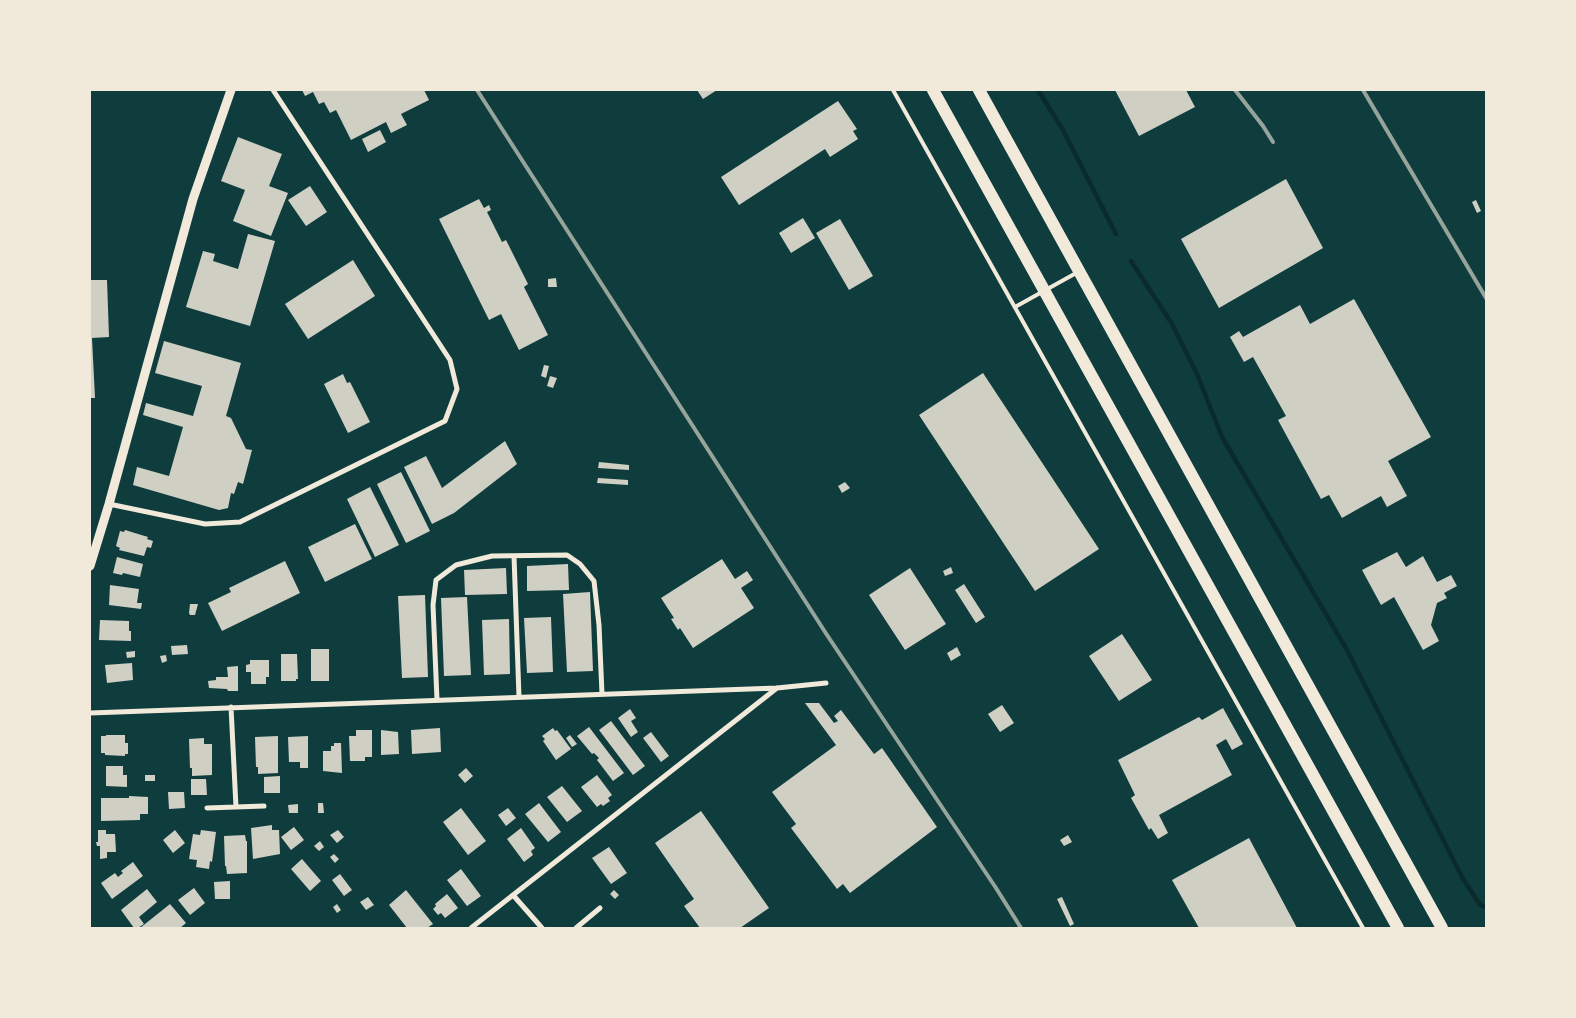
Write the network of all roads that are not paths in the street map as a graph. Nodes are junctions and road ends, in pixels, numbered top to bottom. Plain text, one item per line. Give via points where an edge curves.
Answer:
1 (231, 90) edge
2 (273, 90) edge
3 (893, 90) edge
4 (933, 90) edge
5 (979, 90) edge
6 (1079, 271) junction
7 (1044, 290) junction
8 (1015, 307) junction
9 (109, 504) junction
10 (514, 556) junction
11 (90, 566) edge
12 (826, 683) dead end
13 (777, 688) junction
14 (602, 694) junction
15 (519, 697) junction
16 (437, 700) junction
17 (231, 708) junction
18 (90, 713) edge
19 (264, 806) dead end
20 (236, 807) junction
21 (207, 808) dead end
22 (513, 895) junction
23 (600, 908) dead end
24 (471, 928) edge
25 (542, 928) edge
26 (576, 928) edge
27 (1362, 928) edge
28 (1398, 928) edge
29 (1442, 928) edge

1 - 9 street via 192,203
2 - 9 street via 450,360 457,390 445,421 240,522 205,524
3 - 8 lane
4 - 7 main road
5 - 6 main road
6 - 7 lane
6 - 29 main road
7 - 8 lane
7 - 28 main road
8 - 27 lane
9 - 11 street
10 - 14 street via 567,555 580,564 594,581
10 - 15 street
10 - 16 street via 492,556 456,565 436,580 433,605
12 - 13 street
13 - 14 street
13 - 22 street
14 - 15 street
15 - 16 street
16 - 17 street
17 - 18 street
17 - 20 street
19 - 20 street
20 - 21 street
22 - 24 street
22 - 25 street
23 - 26 street

